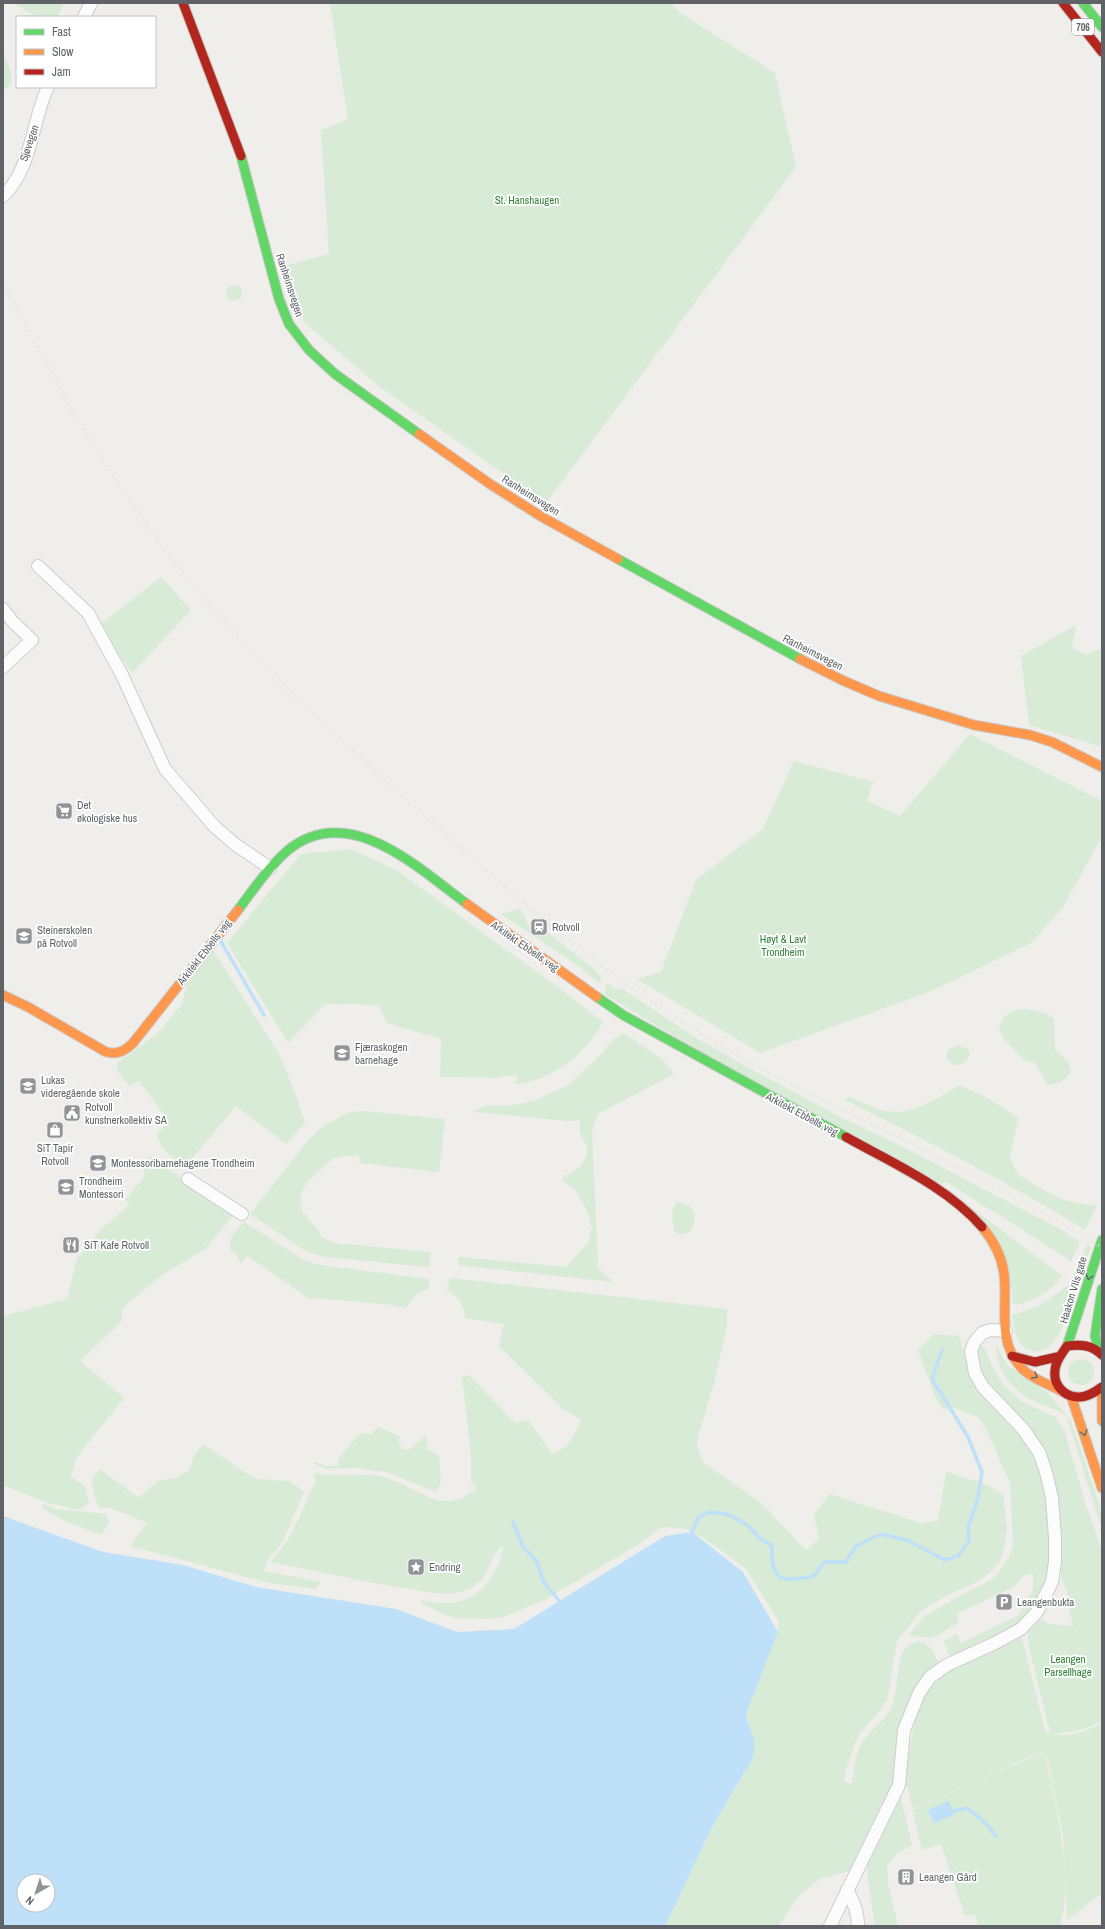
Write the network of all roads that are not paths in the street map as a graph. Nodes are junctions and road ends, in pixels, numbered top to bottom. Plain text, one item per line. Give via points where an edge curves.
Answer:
1 (92, 3) edge
2 (183, 3) edge
3 (1063, 3) edge
4 (1083, 3) edge
5 (85, 16) edge
6 (1102, 27) edge
7 (1102, 52) edge
8 (48, 88) edge
9 (3, 196) edge
10 (38, 566) dead end
11 (3, 609) edge
12 (3, 667) edge
13 (1102, 767) edge
14 (270, 868) junction
15 (3, 995) edge
16 (188, 1179) dead end
17 (242, 1214) dead end
18 (1102, 1240) edge
19 (1102, 1290) edge
20 (1006, 1331) junction
21 (1067, 1346) junction
22 (1100, 1353) edge
23 (1012, 1356) junction
24 (1057, 1358) junction
25 (1102, 1387) edge
26 (1067, 1394) junction
27 (1102, 1421) edge
28 (1102, 1488) edge
29 (847, 1890) junction
30 (830, 1926) edge
31 (858, 1926) edge

1 - 5 street
2 - 13 main road, Ranheimsvegen via 238,147 279,299 287,318 309,350 335,374 490,484 542,517 769,643 880,696 974,725 1030,735 1052,742
3 - 7 main road, 706
4 - 6 main road, 706
8 - 9 street, Sjøvegen via 28,152 12,188
10 - 14 street via 88,613 122,675 166,769 215,827
11 - 12 street via 32,640
14 - 15 main road, Arkitekt Ebbells veg via 154,1017 124,1051 116,1054 106,1052
14 - 20 main road, Arkitekt Ebbells veg via 290,848 315,835 345,832 376,841 623,1015 935,1188 965,1211 993,1242 1001,1260 1004,1280
16 - 17 street
18 -> 21 main road, Haakon VIIs gate
19 - 22 main road via 1095,1336
20 - 23 main road, Arkitekt Ebbells veg
20 - 29 street via 991,1330 982,1333 974,1343 971,1351 975,1373 984,1387 1023,1429 1039,1452 1052,1498 1055,1538 1052,1582 1038,1612 1021,1629 948,1665 930,1677 919,1693 904,1730 900,1785
21 - 22 main road via 1086,1345
21 - 24 main road
23 - 24 main road via 1035,1362
23 -> 26 main road, Arkitekt Ebbells veg via 1024,1370
24 - 26 main road via 1055,1379
25 - 26 main road via 1088,1397 1079,1398
25 - 27 main road
26 -> 28 main road
29 - 30 street
29 - 31 street via 855,1904

